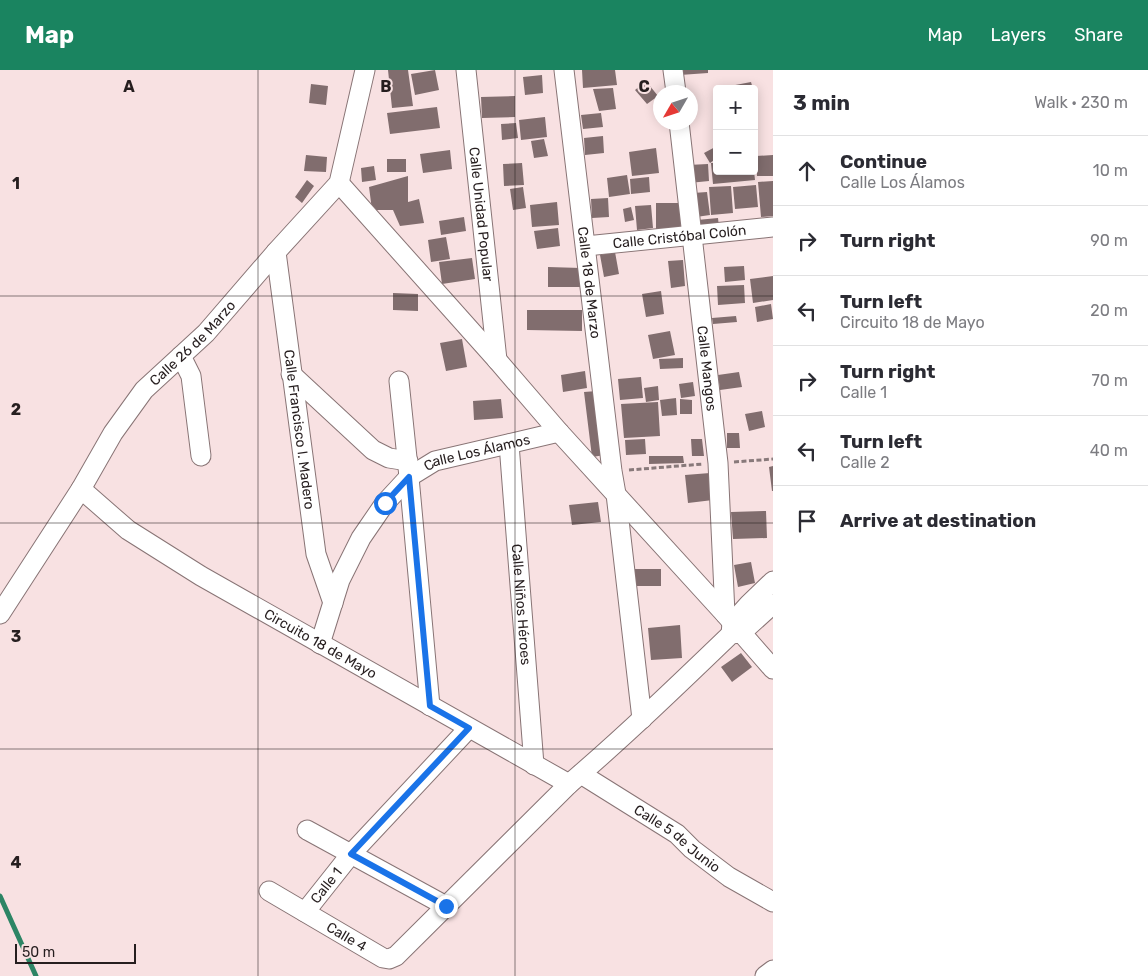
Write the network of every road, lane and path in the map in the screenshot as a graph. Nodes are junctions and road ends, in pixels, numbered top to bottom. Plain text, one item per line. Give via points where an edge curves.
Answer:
1 (364, 70) edge
2 (466, 70) edge
3 (564, 70) edge
4 (673, 70) edge
5 (675, 85) edge
6 (680, 130) edge
7 (339, 183) junction
8 (773, 227) edge
9 (692, 235) junction
10 (586, 246) junction
11 (276, 252) junction
12 (181, 356) junction
13 (497, 360) junction
14 (291, 374) junction
15 (400, 381) dead end
16 (559, 432) junction
17 (509, 444) junction
18 (201, 456) dead end
19 (773, 459) edge
20 (718, 463) junction
21 (409, 469) junction
22 (612, 472) junction
23 (81, 489) junction
24 (616, 494) junction
25 (773, 581) edge
26 (332, 603) junction
27 (773, 604) edge
28 (0, 614) edge
29 (733, 626) junction
30 (320, 644) junction
31 (773, 669) edge
32 (430, 706) junction
33 (642, 719) junction
34 (469, 728) junction
35 (534, 765) junction
36 (575, 779) junction
37 (307, 830) dead end
38 (351, 854) junction
39 (269, 891) dead end
40 (773, 902) edge
41 (446, 906) junction
42 (305, 912) junction
43 (773, 970) edge
44 (765, 976) edge

1 - 7 street, Calle 26 de Marzo
2 - 13 street, Calle Unidad Popular
3 - 10 street, Calle 18 de Marzo
4 - 5 street
6 - 9 street, Calle Mangos
7 - 11 street, Calle 26 de Marzo
7 - 13 street
8 - 9 street, Calle Cristóbal Colón
9 - 10 street, Calle Cristóbal Colón
9 - 20 street, Calle Mangos
10 - 22 street, Calle 18 de Marzo
11 - 12 street, Calle 26 de Marzo via 206,333
11 - 14 street, Calle Francisco I. Madero
12 - 18 street via 191,376
12 - 23 street, Calle 26 de Marzo via 144,390 113,433
13 - 16 street
14 - 21 street via 373,450
14 - 26 street, Calle Francisco I. Madero via 316,554
15 - 21 street
16 - 17 street, Calle Los Álamos
16 - 24 street
17 - 21 street, Calle Los Álamos
17 - 35 street, Calle Niños Héroes
19 - 20 path
20 - 22 path
20 - 29 street, Calle Mangos
21 - 26 street, Calle Los Álamos via 361,538
21 - 32 street
22 - 24 street, Calle 18 de Marzo
23 - 28 street, Calle 26 de Marzo
23 - 30 street, Circuito 18 de Mayo via 128,530 200,576
24 - 29 street
24 - 33 street, Calle 18 de Marzo
25 - 29 street via 748,604
26 - 30 street, Calle Los Álamos
27 - 29 street
29 - 31 street
29 - 33 street
30 - 32 street, Circuito 18 de Mayo
32 - 34 street, Circuito 18 de Mayo
33 - 36 street
34 - 35 street, Circuito 18 de Mayo
34 - 38 street, Calle 1
35 - 36 street, Circuito 18 de Mayo
36 - 40 street, Calle 5 de Junio via 677,834 729,877
36 - 41 street
37 - 38 street
38 - 41 street
38 - 42 street, Calle 1
39 - 42 street, Calle 4
41 - 42 street, Calle 4 via 390,959 383,958
43 - 44 street

